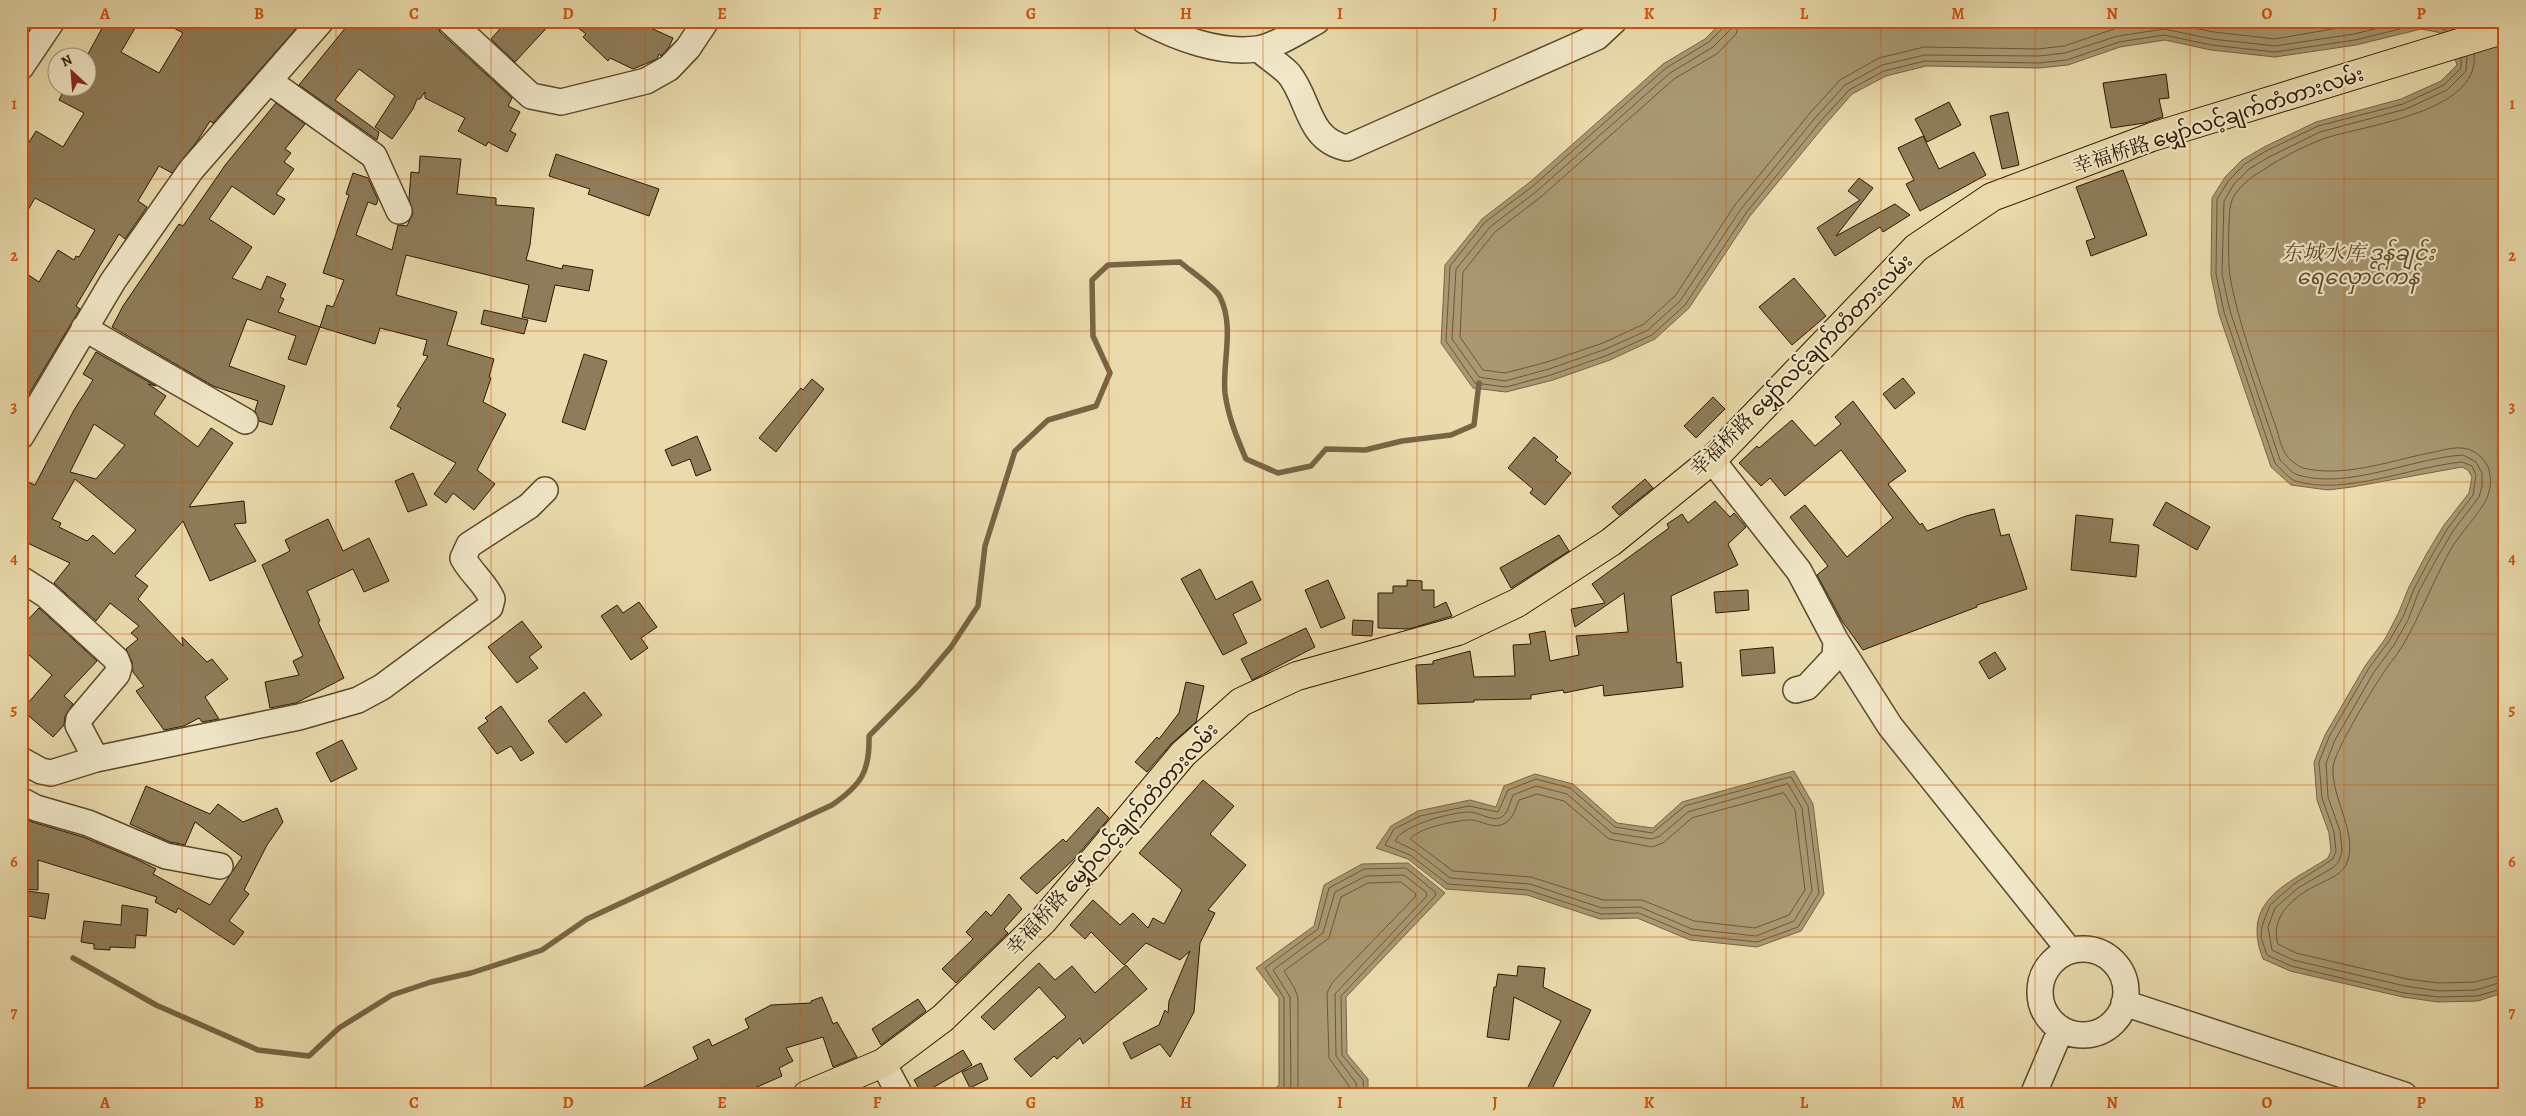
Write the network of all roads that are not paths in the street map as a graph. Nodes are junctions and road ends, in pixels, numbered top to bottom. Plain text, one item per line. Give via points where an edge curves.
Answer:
1 (52, 21) edge
2 (321, 21) edge
3 (450, 21) edge
4 (706, 21) edge
5 (1317, 21) edge
6 (1614, 21) edge
7 (1147, 22) edge
8 (2505, 28) edge
9 (1259, 49) junction
10 (21, 67) edge
11 (269, 81) junction
12 (399, 211) dead end
13 (84, 328) junction
14 (245, 421) dead end
15 (21, 436) edge
16 (1712, 460) junction
17 (545, 490) dead end
18 (21, 580) edge
19 (1836, 641) junction
20 (1796, 690) dead end
21 (96, 759) junction
22 (21, 760) edge
23 (21, 800) edge
24 (220, 866) dead end
25 (2070, 951) junction
26 (2124, 1004) junction
27 (2061, 1029) junction
28 (883, 1063) junction
29 (807, 1095) edge
30 (900, 1095) edge
31 (2033, 1095) edge
32 (2404, 1095) edge

1 - 10 street
2 - 11 street
3 - 4 street via 531,96 561,102 646,81 668,68 688,48
5 - 9 street
6 - 9 street via 1596,37 1347,148 1332,145 1321,134 1289,74
7 - 9 street via 1188,40 1235,50
8 - 16 main road, 幸福桥路 မျှော်လင့်ချက်တံတားလမ်း via 2152,137 1992,196 1916,248
11 - 12 street via 374,156
11 - 13 street via 191,170
13 - 14 street
13 - 15 street
16 - 19 street via 1798,571
16 - 28 main road, 幸福桥路 မျှော်လင့်ချက်တံတားလမ်း via 1611,542 1516,603 1458,631 1297,676 1241,702 1183,754 1043,921 943,1018
17 - 21 street via 529,506 469,545 463,558 488,589 492,599 490,607 382,687 358,700 299,717
18 - 21 street via 46,595 116,659 117,674 79,719 78,725
19 - 20 street via 1835,657 1808,687
19 - 25 street via 1890,726
21 - 22 street via 50,773
23 - 24 street via 36,808 88,822 166,856
25 - 26 street via 2084,949 2110,959 2120,970 2125,983
25 - 27 street via 2057,958 2041,980 2043,1008
26 - 27 street via 2113,1022 2101,1031 2088,1035
26 - 32 street
27 - 31 street
28 - 29 main road, 幸福桥路 မျှော်လင့်ချက်တံတားလမ်း
28 - 30 street

